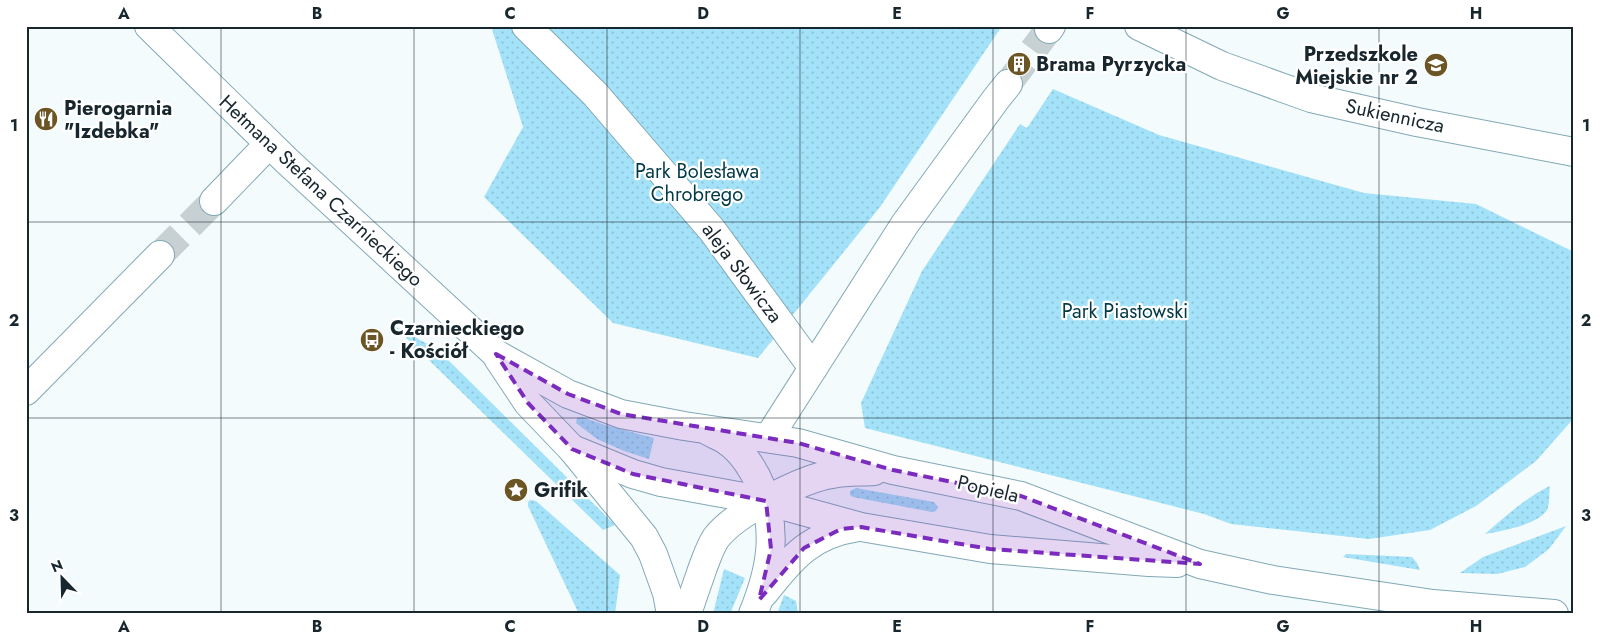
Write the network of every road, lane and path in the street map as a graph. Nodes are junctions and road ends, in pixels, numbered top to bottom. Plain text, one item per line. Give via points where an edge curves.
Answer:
1 (149, 26) edge
2 (526, 26) edge
3 (1139, 26) edge
4 (1008, 84) tunnel mouth
5 (269, 144) junction
6 (1574, 152) edge
7 (214, 201) tunnel mouth
8 (160, 255) tunnel mouth
9 (496, 354) junction
10 (813, 368) junction
11 (26, 391) edge
12 (701, 428) junction
13 (769, 437) junction
14 (572, 449) junction
15 (894, 470) junction
16 (766, 501) junction
17 (861, 527) junction
18 (1200, 564) junction
19 (756, 607) edge
20 (671, 614) edge
21 (687, 614) edge
22 (1554, 614) edge

1 - 5 main road, Hetmana Stefana Czarnieckiego
2 - 10 main road, aleja Słowicza via 595,94 712,230
3 - 6 main road, Sukiennicza via 1222,66 1311,98
4 - 10 main road via 905,224
5 - 7 main road
5 - 9 main road, Hetmana Stefana Czarnieckiego
8 - 11 main road
9 - 12 main road via 568,394 621,414
9 - 14 main road via 528,403
10 - 13 main road
12 - 13 main road, Popiela
12 - 16 main road via 727,441 739,452 757,478
13 - 15 main road, Popiela via 798,442
14 - 16 main road, Popiela via 661,482
14 - 20 main road via 644,537 667,593
15 - 16 main road via 832,474 804,482
15 - 18 main road, Popiela via 1021,496
16 - 17 main road, Popiela
16 - 19 main road via 771,549 767,575
16 - 21 main road via 728,526 716,538
17 - 18 main road, Popiela via 990,549
17 - 19 main road via 823,536 804,548 782,569
18 - 22 main road, Popiela via 1274,580 1433,604

